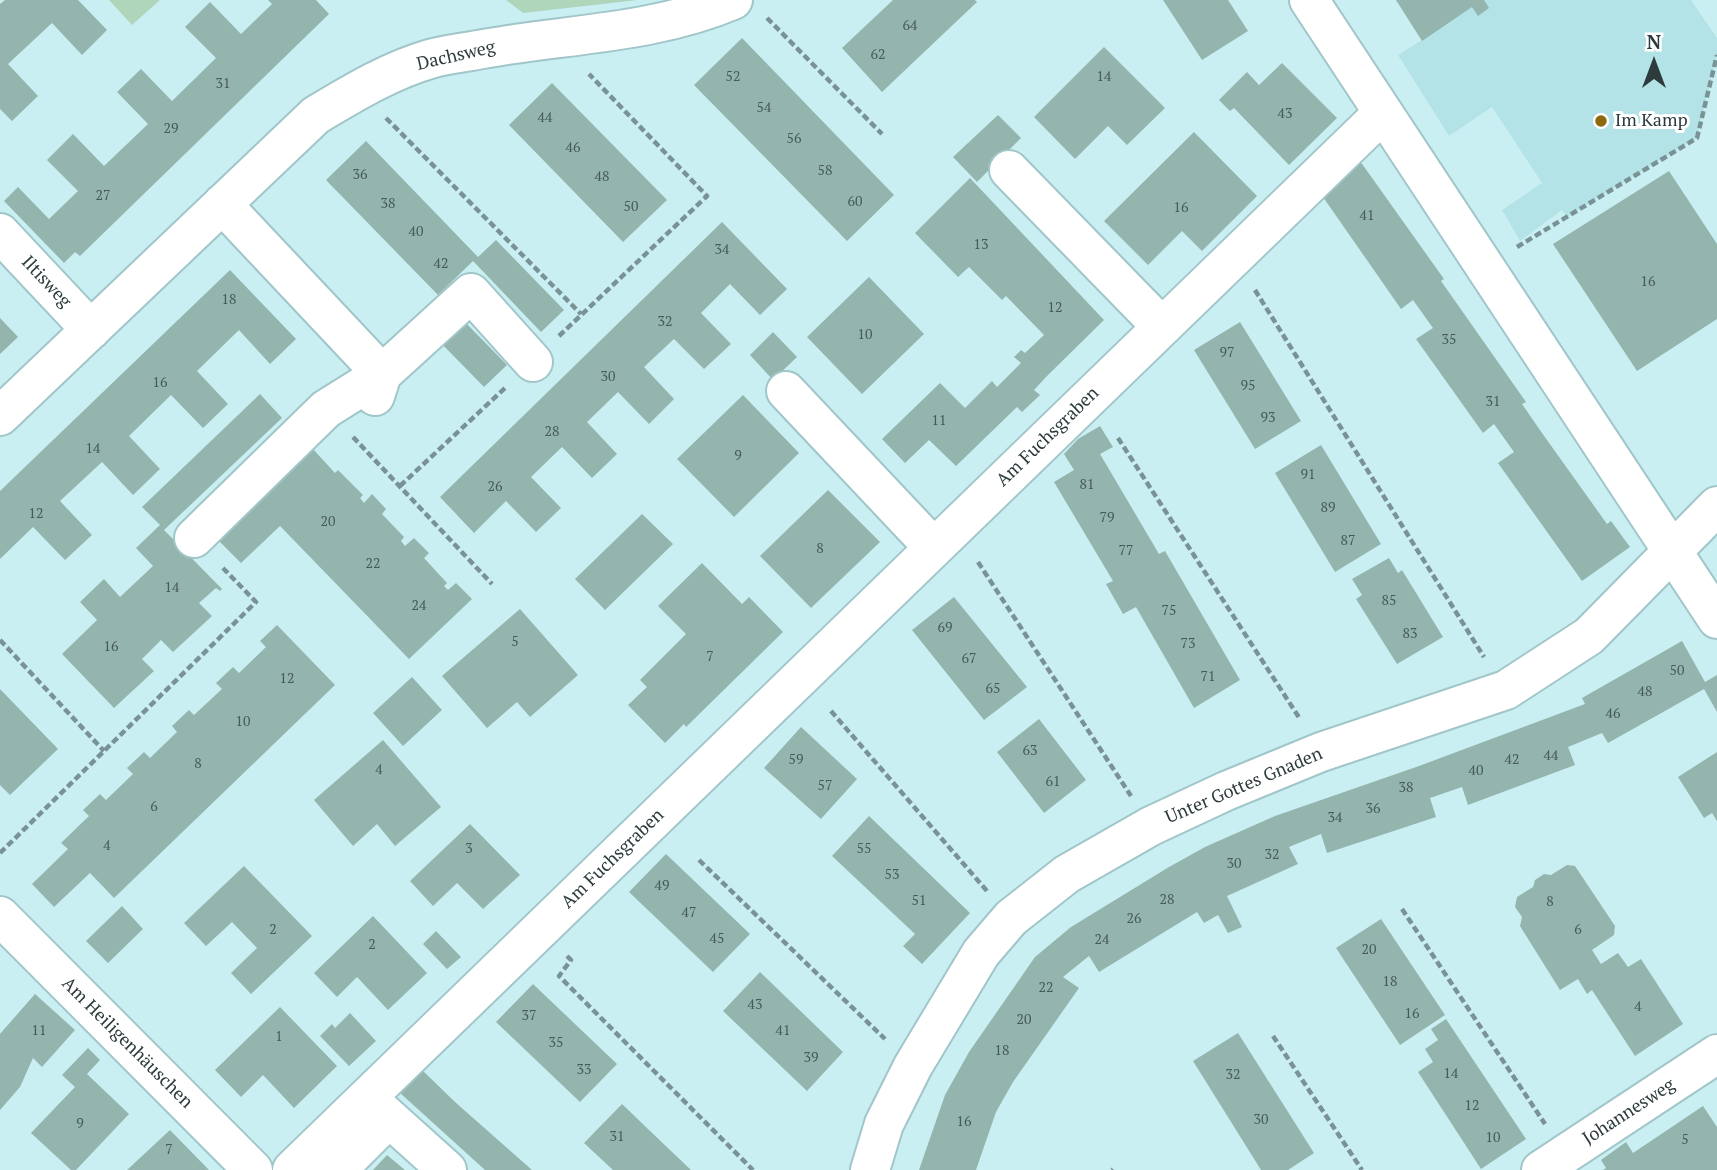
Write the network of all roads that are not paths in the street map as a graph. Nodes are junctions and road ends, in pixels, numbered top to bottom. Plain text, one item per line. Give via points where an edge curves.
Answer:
1 (1309, 0) edge
2 (746, 5) edge
3 (1383, 113) junction
4 (1009, 170) dead end
5 (222, 204) junction
6 (0, 233) edge
7 (1163, 327) junction
8 (91, 330) junction
9 (533, 362) road end
10 (377, 391) junction
11 (786, 391) dead end
12 (0, 416) edge
13 (1717, 506) edge
14 (194, 538) road end
15 (934, 548) junction
16 (1672, 549) junction
17 (1717, 619) edge
18 (0, 916) edge
19 (1717, 1054) edge
20 (378, 1108) junction
21 (1552, 1162) edge
22 (253, 1170) edge
23 (292, 1170) edge
24 (337, 1170) edge
25 (447, 1170) edge
26 (870, 1170) edge

1 - 3 street
2 - 5 street, Dachsweg via 664,22 504,44 431,58 393,72 316,115
3 - 7 street, Am Fuchsgraben
3 - 16 street
4 - 7 street
5 - 8 street, Dachsweg
5 - 10 street
6 - 8 street, Iltisweg
7 - 15 street, Am Fuchsgraben
8 - 12 street, Dachsweg
9 - 10 street via 471,293
10 - 14 street via 326,409
11 - 15 street
13 - 16 street, Unter Gottes Gnaden
15 - 20 street, Am Fuchsgraben
16 - 17 street
16 - 26 street, Unter Gottes Gnaden via 1589,636 1506,690 1321,752 1226,791 1151,826 1067,874 1010,918 982,953 913,1066 884,1124
18 - 22 street, Am Heiligenhäuschen
19 - 21 street, Johannesweg
20 - 23 street, Am Fuchsgraben
20 - 24 street
20 - 25 street

